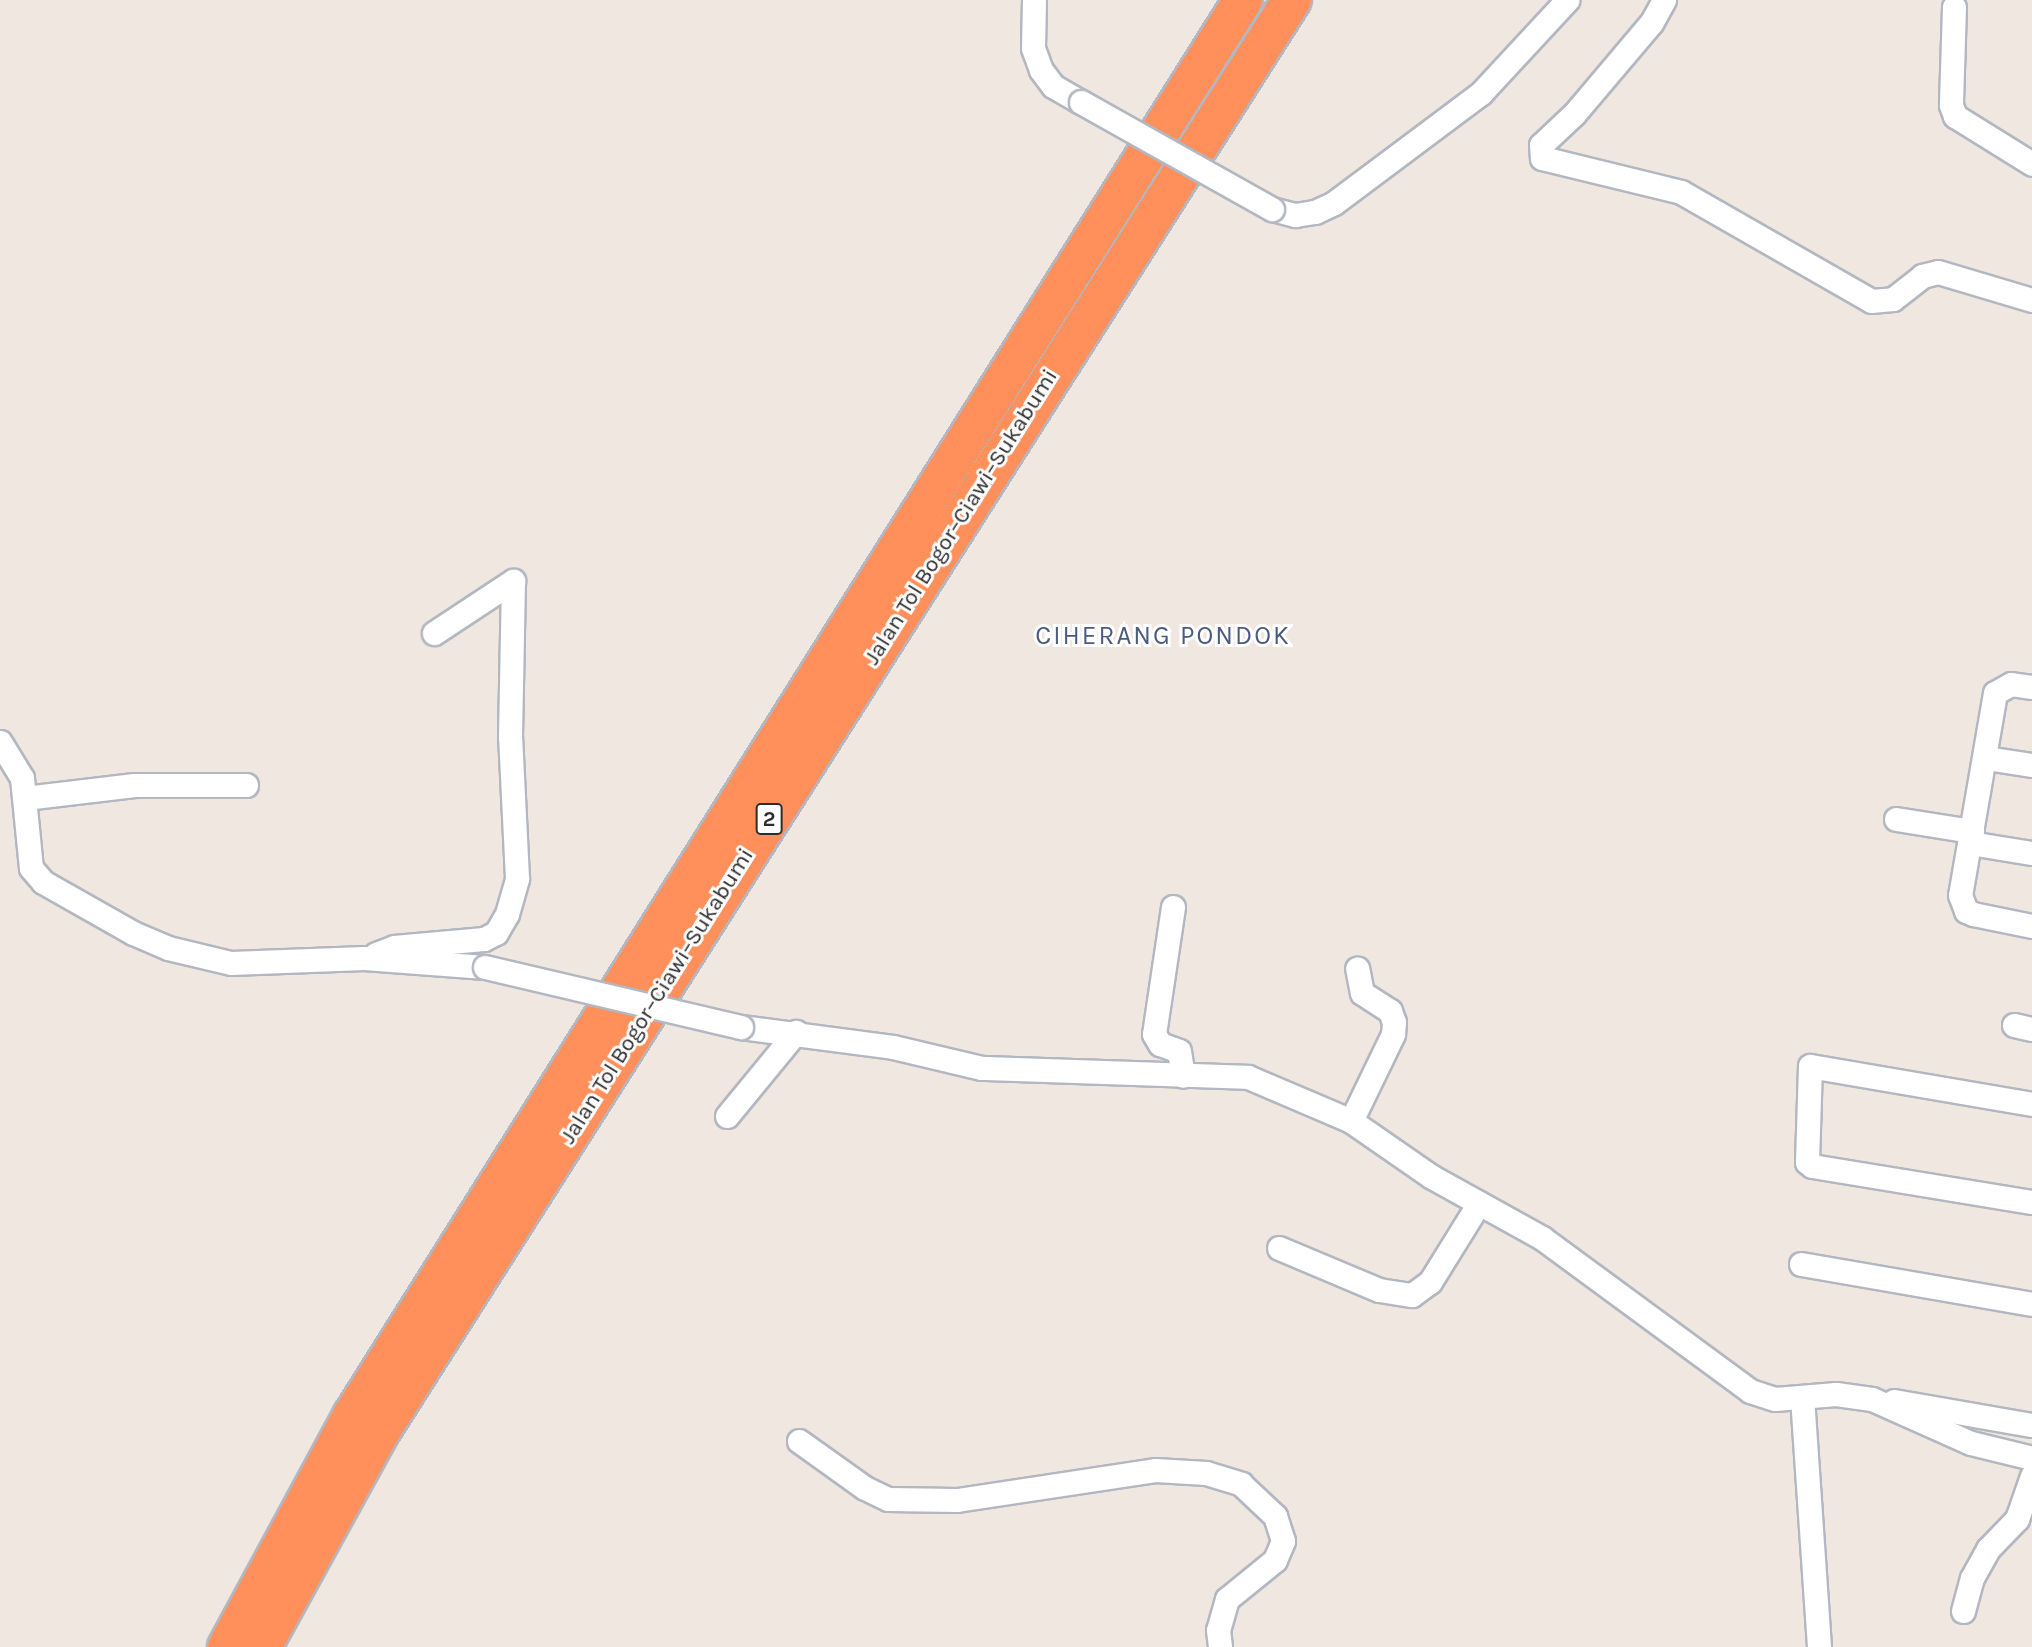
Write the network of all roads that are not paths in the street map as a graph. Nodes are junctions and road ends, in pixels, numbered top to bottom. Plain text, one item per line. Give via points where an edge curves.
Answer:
1 (1034, 0) edge
2 (1244, 0) edge
3 (1292, 0) edge
4 (1567, 0) edge
5 (1664, 0) edge
6 (1954, 7) dead end
7 (2032, 164) edge
8 (2032, 300) edge
9 (434, 634) dead end
10 (2032, 687) edge
11 (0, 742) edge
12 (1986, 758) junction
13 (2032, 765) edge
14 (246, 785) dead end
15 (25, 799) junction
16 (1896, 819) dead end
17 (1971, 837) junction
18 (2032, 853) edge
19 (1173, 907) dead end
20 (2032, 926) edge
21 (364, 958) junction
22 (1357, 968) dead end
23 (796, 1032) junction
24 (1183, 1076) junction
25 (2032, 1104) edge
26 (727, 1116) dead end
27 (1351, 1121) junction
28 (2032, 1202) edge
29 (1479, 1203) junction
30 (1279, 1248) dead end
31 (1801, 1264) dead end
32 (2032, 1304) edge
33 (1802, 1397) junction
34 (1872, 1399) junction
35 (2032, 1425) edge
36 (799, 1441) dead end
37 (2032, 1458) edge
38 (2032, 1476) edge
39 (1963, 1611) dead end
40 (227, 1647) edge
41 (262, 1647) edge
42 (1220, 1647) edge
43 (1819, 1647) edge

1 - 4 street, bridge via 1033,48 1053,86 1272,209 1296,215 1334,203 1481,93
2 - 40 highway, Jalan Tol Bogor–Ciawi–Sukabumi / 2 via 352,1416
3 - 41 highway, Jalan Tol Bogor–Ciawi–Sukabumi / 2 via 379,1434
5 - 8 street via 1651,23 1574,114 1541,145 1542,158 1689,196 1871,301 1894,299 1922,276 1938,272
6 - 7 street via 1951,105 1955,116
9 - 21 street via 513,581 513,895 496,933 484,939 394,947
10 - 12 street via 2011,684 1995,693
11 - 15 street via 19,769
12 - 13 street
12 - 17 street
14 - 15 street via 134,785
15 - 21 street via 27,851 38,876 133,933 168,948 231,963
16 - 17 street
17 - 18 street
17 - 20 street via 1961,895 1966,911
19 - 24 street via 1154,1034 1160,1044 1178,1051
21 - 23 street, bridge via 485,967 740,1027
22 - 27 street via 1362,993 1390,1012 1394,1022 1393,1034
23 - 24 street via 893,1047 982,1068
23 - 26 street
24 - 27 street via 1248,1077
25 - 28 street via 1810,1066 1807,1162 1812,1166
27 - 29 street
29 - 30 street via 1430,1282 1412,1295 1379,1290
29 - 33 street via 1597,1274 1733,1382 1762,1396
31 - 32 street
33 - 34 street via 1836,1394
33 - 43 street
34 - 35 street
34 - 37 street via 1970,1443
36 - 42 street via 888,1499 957,1500 1155,1470 1206,1473 1241,1484 1275,1516 1283,1541 1275,1560 1227,1598 1218,1630
38 - 39 street via 2017,1519 1987,1549 1972,1578

